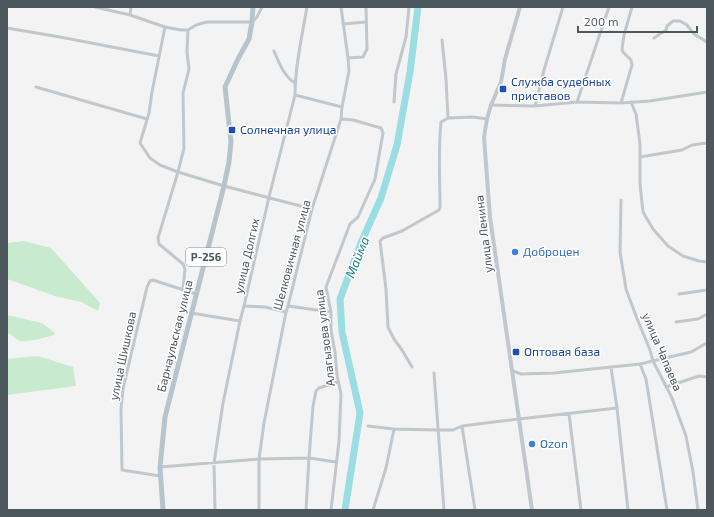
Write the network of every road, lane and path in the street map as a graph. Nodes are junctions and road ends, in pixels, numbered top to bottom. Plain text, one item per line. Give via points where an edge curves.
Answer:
1 (95, 7) edge
2 (131, 7) edge
3 (252, 7) edge
4 (262, 7) edge
5 (307, 7) edge
6 (341, 7) edge
7 (366, 7) edge
8 (409, 7) edge
9 (520, 7) edge
10 (563, 7) edge
11 (609, 7) edge
12 (632, 7) edge
13 (130, 15) junction
14 (252, 22) junction
15 (366, 22) junction
16 (343, 24) junction
17 (165, 27) junction
18 (7, 28) edge
19 (188, 30) junction
20 (654, 38) dead end
21 (442, 40) dead end
22 (707, 42) edge
23 (274, 51) dead end
24 (159, 56) junction
25 (348, 58) junction
26 (295, 83) junction
27 (36, 87) dead end
28 (707, 92) edge
29 (295, 96) junction
30 (394, 102) dead end
31 (577, 102) junction
32 (631, 102) junction
33 (621, 103) junction
34 (491, 105) junction
35 (535, 106) junction
36 (342, 107) junction
37 (448, 118) junction
38 (147, 119) junction
39 (340, 119) junction
40 (487, 119) junction
41 (707, 143) edge
42 (640, 157) junction
43 (178, 172) junction
44 (224, 186) junction
45 (269, 197) junction
46 (621, 200) dead end
47 (312, 209) junction
48 (707, 262) edge
49 (183, 289) junction
50 (707, 290) edge
51 (196, 294) junction
52 (679, 294) dead end
53 (244, 306) junction
54 (288, 306) junction
55 (286, 312) junction
56 (330, 312) junction
57 (191, 313) junction
58 (707, 314) edge
59 (240, 321) junction
60 (676, 322) dead end
61 (707, 343) edge
62 (653, 361) junction
63 (640, 364) junction
64 (412, 367) dead end
65 (611, 367) junction
66 (512, 371) junction
67 (434, 373) dead end
68 (707, 377) edge
69 (338, 382) junction
70 (666, 387) junction
71 (617, 408) junction
72 (569, 414) junction
73 (519, 419) junction
74 (368, 426) dead end
75 (462, 426) junction
76 (394, 429) junction
77 (438, 430) junction
78 (309, 458) junction
79 (259, 459) junction
80 (336, 462) junction
81 (214, 463) junction
82 (160, 467) junction
83 (160, 476) junction
84 (163, 510) edge
85 (216, 510) edge
86 (259, 510) edge
87 (306, 510) edge
88 (331, 510) edge
89 (373, 510) edge
90 (444, 510) edge
91 (476, 510) edge
92 (532, 510) edge
93 (581, 510) edge
94 (628, 510) edge
95 (667, 510) edge
96 (698, 510) edge

1 - 13 street
2 - 13 street
3 - 14 main road, Барнаульская улица / Р-256
4 - 14 street
5 - 26 street, улица Долгих
6 - 16 street, Шелковичная улица
7 - 15 street
8 - 30 street via 406,37 396,74
9 - 34 street, улица Ленина via 501,82
10 - 35 street
11 - 31 street
12 - 33 street via 622,49 632,65
13 - 17 street
14 - 19 street via 207,22
14 - 44 main road, Барнаульская улица / Р-256 via 249,39 225,87 231,142
15 - 16 street
15 - 25 street via 365,54 363,57
16 - 25 street, Шелковичная улица
17 - 19 street
17 - 24 street
18 - 24 street
19 - 43 street via 189,69 183,92 184,148
20 - 22 street via 666,30 673,21 680,21
21 - 37 street
23 - 26 street via 281,68
24 - 38 street
25 - 36 street, Шелковичная улица via 349,71
26 - 29 street, улица Долгих
27 - 38 street
28 - 32 street
29 - 36 street
29 - 45 street, улица Долгих
31 - 33 street
31 - 35 street
32 - 33 street
32 - 42 street via 636,114
34 - 35 street
34 - 40 street, улица Ленина
36 - 39 street, Шелковичная улица
37 - 40 street
37 - 64 street via 441,122 439,210 380,241 388,327
38 - 43 street via 140,143 150,158 160,166
39 - 47 street, Шелковичная улица
39 - 56 street, Алагызова улица via 381,128 383,133 375,179 358,217 350,224 326,287
40 - 66 street, улица Ленина via 484,138 490,217
41 - 42 street
42 - 48 street via 643,212 653,229 668,246 683,256
43 - 44 street
43 - 49 street via 158,238 159,244 183,264
44 - 45 street
44 - 51 main road, Барнаульская улица / Р-256
45 - 47 street
45 - 53 street, улица Долгих
46 - 62 street, улица Чапаева via 620,252 626,289
47 - 54 street, Шелковичная улица
49 - 51 street, улица Шишкова
49 - 83 street, улица Шишкова via 150,281 123,389 122,470
50 - 52 street
51 - 57 main road, Барнаульская улица / Р-256
53 - 55 street
53 - 59 street, улица Долгих
54 - 55 street, Шелковичная улица
54 - 56 street
55 - 79 street, Шелковичная улица
56 - 69 street, Алагызова улица
57 - 59 street
57 - 82 main road, Барнаульская улица / Р-256 via 164,417
58 - 60 street via 698,320
59 - 81 street, улица Долгих
61 - 62 street via 691,352
62 - 63 street
62 - 70 street, улица Чапаева
63 - 65 street
63 - 95 street via 646,379
65 - 66 street via 534,374
65 - 71 street
66 - 73 street, улица Ленина
67 - 77 street
68 - 70 street via 699,376
69 - 78 street via 316,391
69 - 80 street, Алагызова улица via 341,394
70 - 96 street, улица Чапаева via 686,436
71 - 72 street
71 - 94 street
72 - 73 street
72 - 93 street
73 - 75 street
73 - 92 street, улица Ленина
74 - 76 street
75 - 77 street via 453,430
75 - 91 street
76 - 77 street
76 - 89 street via 386,468
77 - 90 street
78 - 79 street
78 - 80 street
78 - 87 street
79 - 81 street
79 - 86 street, Шелковичная улица
80 - 88 street, Алагызова улица
81 - 82 street
81 - 85 street, улица Долгих
82 - 83 main road, Барнаульская улица / Р-256
83 - 84 main road, Барнаульская улица / Р-256

